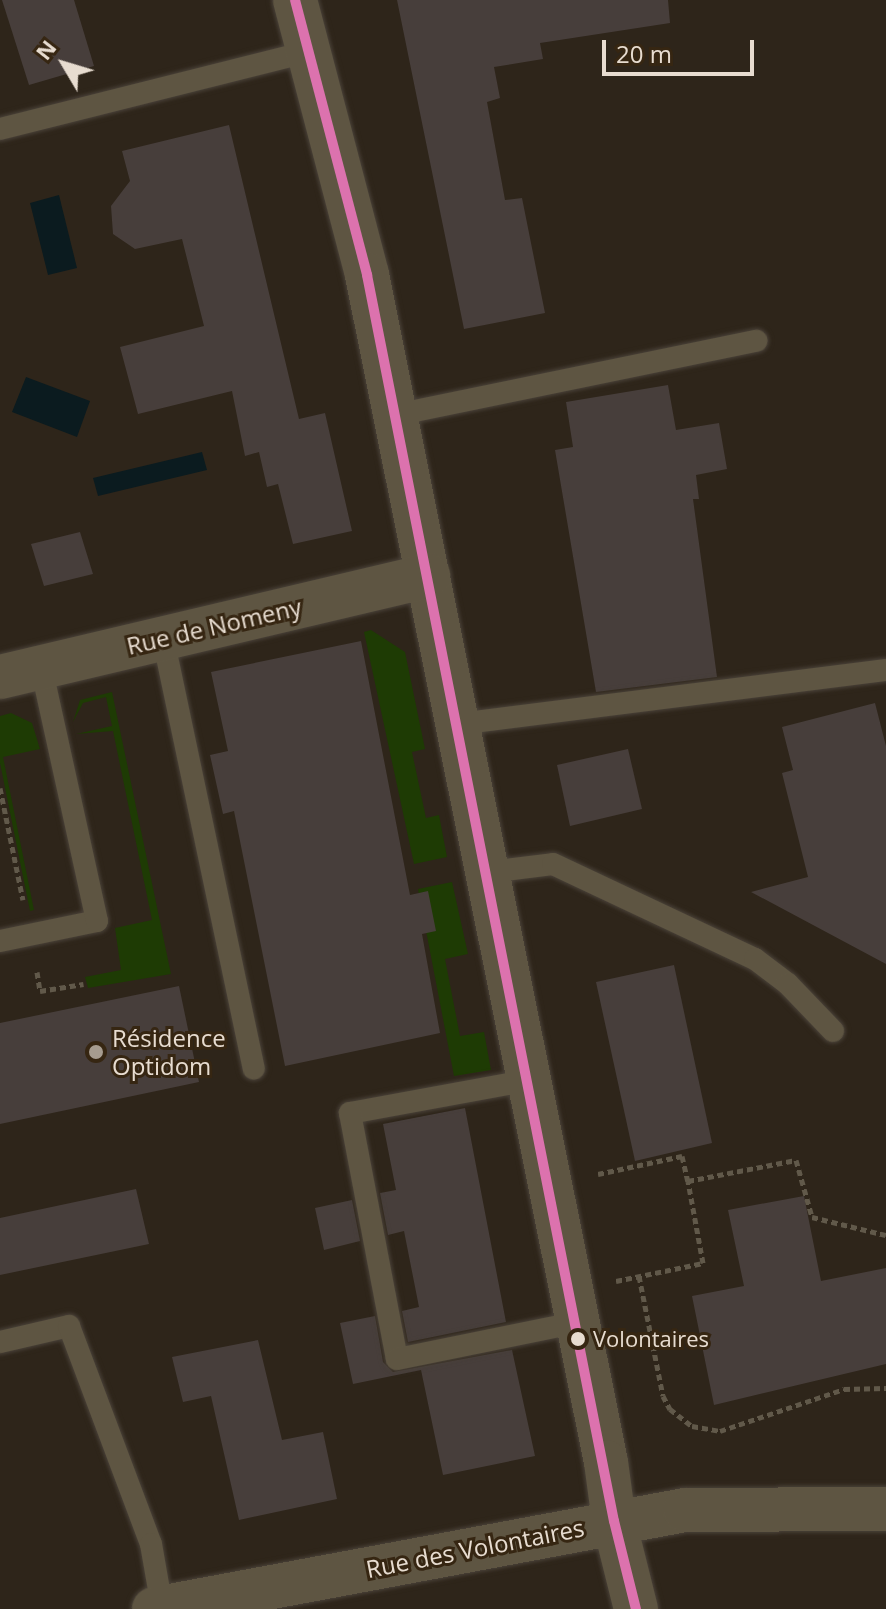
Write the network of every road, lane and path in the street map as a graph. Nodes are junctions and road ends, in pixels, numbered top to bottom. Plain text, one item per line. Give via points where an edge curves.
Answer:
1 (295, 0) edge
2 (310, 51) junction
3 (0, 129) edge
4 (757, 341) dead end
5 (395, 415) junction
6 (428, 576) junction
7 (163, 638) junction
8 (886, 670) edge
9 (20, 672) edge
10 (458, 724) junction
11 (8, 827) dead end
12 (0, 828) edge
13 (489, 872) junction
14 (0, 941) edge
15 (833, 1031) dead end
16 (254, 1068) dead end
17 (530, 1080) junction
18 (688, 1181) junction
19 (551, 1184) junction
20 (886, 1235) edge
21 (639, 1276) junction
22 (576, 1306) junction
23 (0, 1342) edge
24 (886, 1388) edge
25 (886, 1509) edge
26 (614, 1521) junction
27 (158, 1608) edge
28 (636, 1609) edge

1 - 2 street
2 - 3 lane
2 - 5 street via 367,275
4 - 5 lane
5 - 6 street
6 - 7 street, Rue de Nomeny
6 - 10 street
7 - 9 street, Rue de Nomeny
7 - 16 lane
8 - 10 lane
9 - 14 lane via 97,921
10 - 13 street
11 - 12 path
13 - 15 lane via 553,864 755,959 788,984
13 - 17 street
17 - 19 street
17 - 22 lane via 350,1113 397,1359
18 - 19 path via 682,1156
18 - 20 path via 796,1160 812,1217
18 - 21 path via 703,1263
19 - 22 street
21 - 22 path
21 - 24 path via 663,1396 670,1409 692,1426 720,1431 844,1389
22 - 26 street
23 - 27 lane, Rue des Volontaires via 69,1326 151,1544
25 - 26 street, Rue des Volontaires via 685,1510
26 - 27 street, Rue des Volontaires
26 - 28 street

